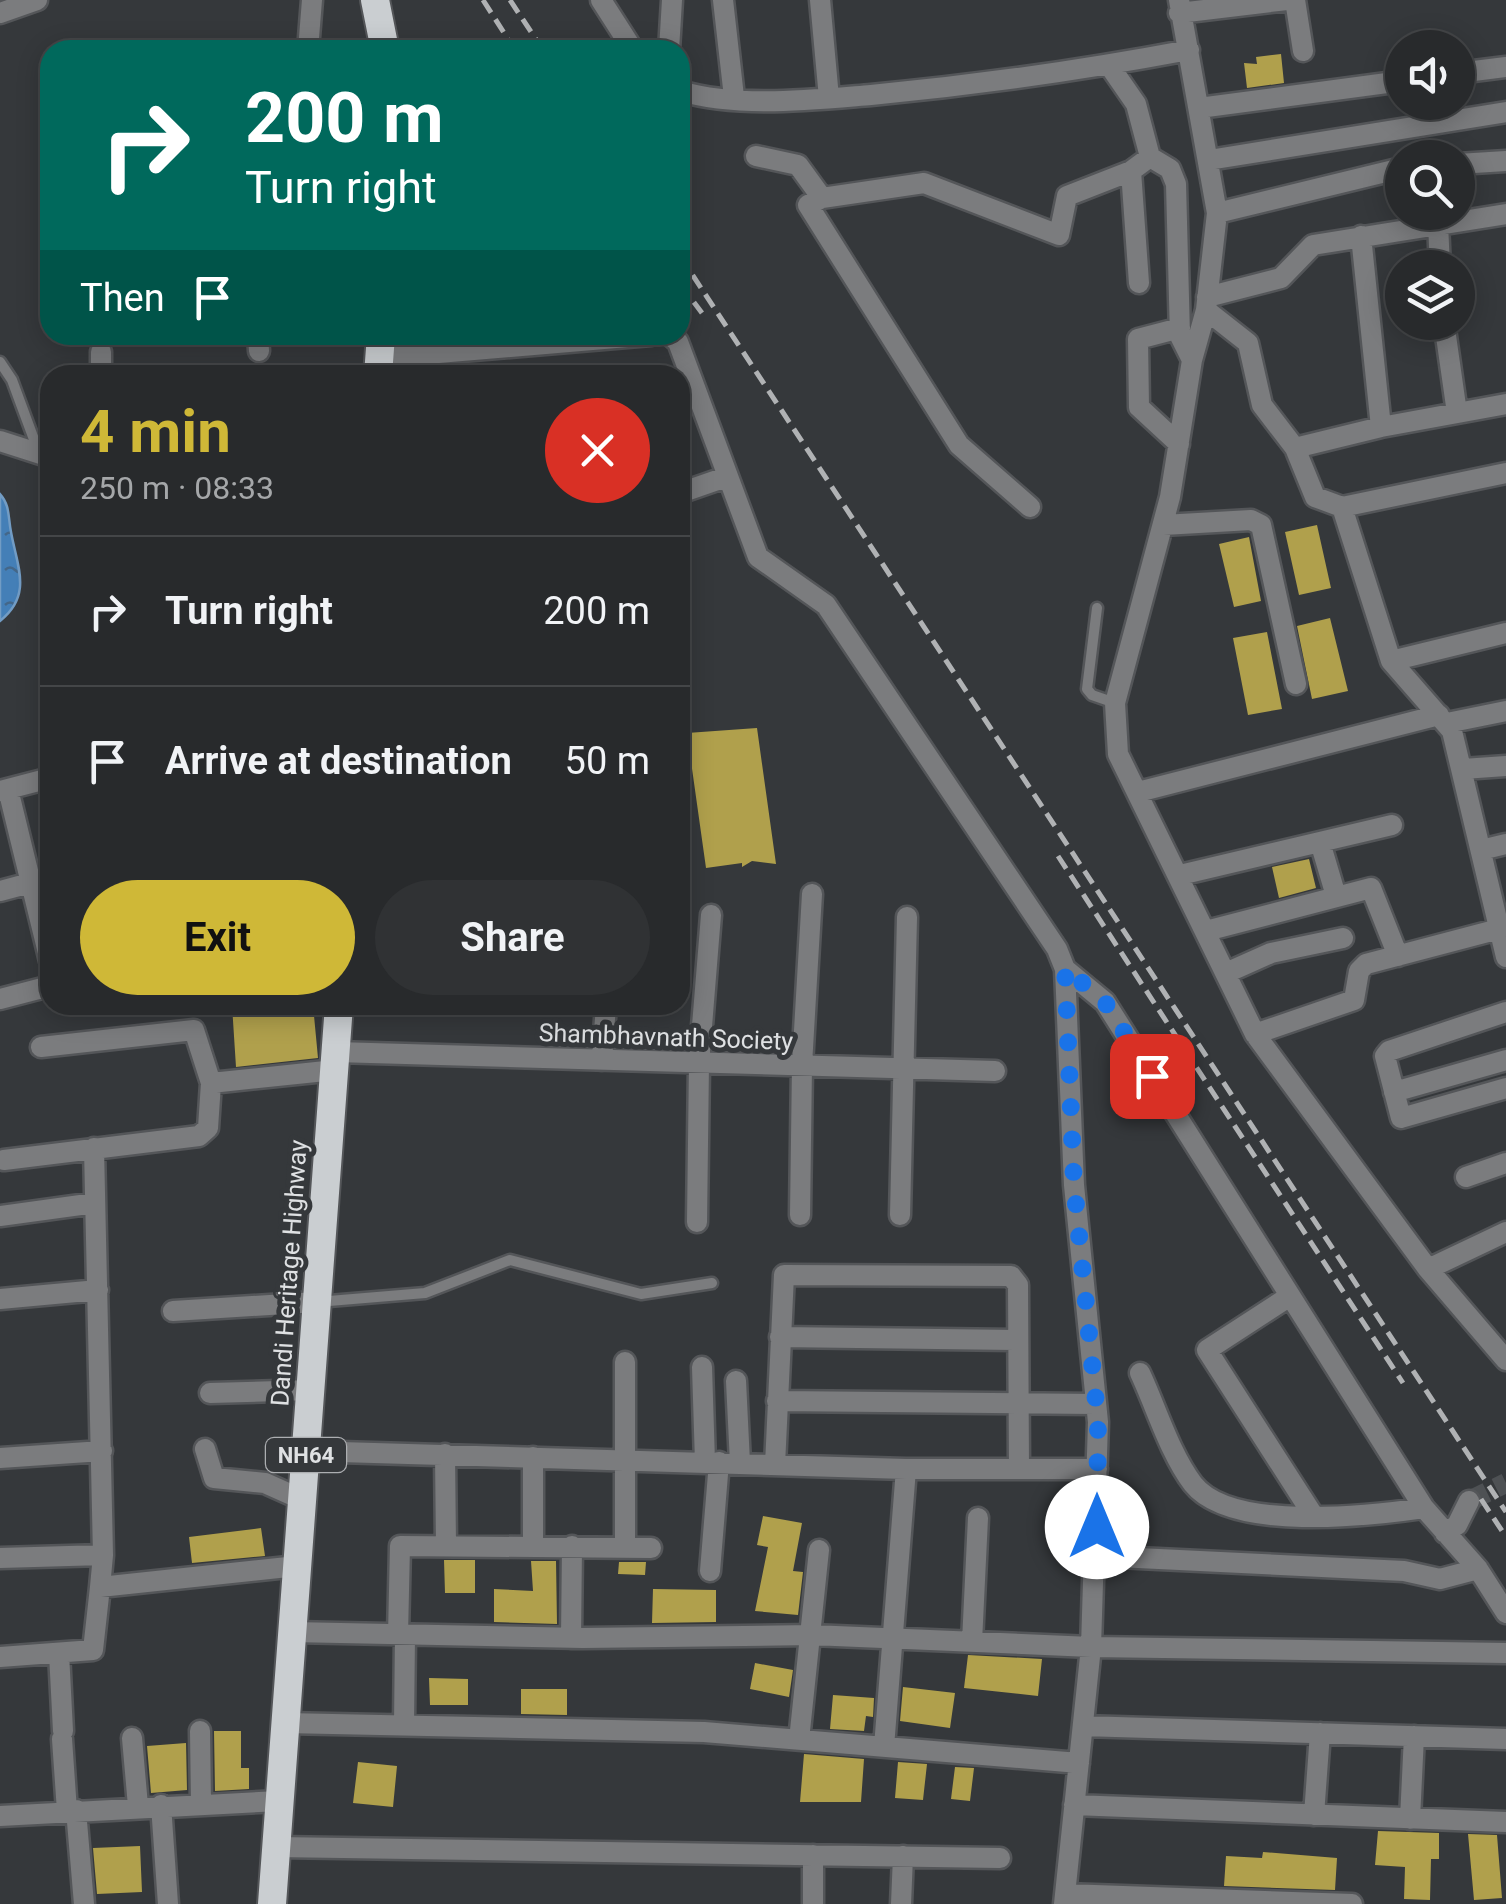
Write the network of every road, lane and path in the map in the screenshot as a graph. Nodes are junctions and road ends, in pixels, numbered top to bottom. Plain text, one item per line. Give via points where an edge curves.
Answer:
1 (37, 0) edge
2 (312, 0) edge
3 (375, 0) edge
4 (600, 0) edge
5 (672, 0) edge
6 (723, 0) edge
7 (820, 0) edge
8 (1291, 0) edge
9 (1179, 6) edge
10 (0, 12) edge
11 (309, 40) edge
12 (383, 40) edge
13 (626, 40) edge
14 (670, 40) edge
15 (1189, 50) junction
16 (1303, 52) dead end
17 (1109, 65) junction
18 (1506, 67) edge
19 (1475, 71) edge
20 (1385, 83) edge
21 (690, 92) edge
22 (734, 97) junction
23 (829, 98) junction
24 (1199, 108) junction
25 (1506, 112) edge
26 (756, 156) dead end
27 (1150, 157) junction
28 (1209, 160) junction
29 (1506, 161) edge
30 (1475, 163) edge
31 (1131, 171) junction
32 (1385, 172) edge
33 (822, 198) junction
34 (1217, 213) junction
35 (1506, 214) edge
36 (1475, 218) edge
37 (1397, 230) edge
38 (1361, 236) junction
39 (1140, 283) dead end
40 (1206, 303) junction
41 (1180, 328) junction
42 (1447, 340) edge
43 (522, 345) edge
44 (101, 352) dead end
45 (380, 356) edge
46 (1192, 360) junction
47 (0, 362) edge
48 (101, 365) edge
49 (690, 376) edge
50 (1506, 404) edge
51 (1457, 413) junction
52 (1381, 427) junction
53 (0, 440) edge
54 (40, 444) edge
55 (1178, 444) junction
56 (1295, 448) junction
57 (40, 453) edge
58 (1506, 473) edge
59 (726, 477) junction
60 (690, 490) edge
61 (1030, 507) dead end
62 (1342, 508) junction
63 (1163, 524) junction
64 (1096, 608) dead end
65 (1506, 632) edge
66 (1391, 660) junction
67 (1296, 684) dead end
68 (1115, 703) junction
69 (1506, 711) edge
70 (1443, 719) junction
71 (1506, 766) edge
72 (1462, 769) junction
73 (40, 780) edge
74 (2, 790) edge
75 (1138, 792) junction
76 (1392, 825) dead end
77 (1320, 842) junction
78 (1506, 844) edge
79 (1481, 850) junction
80 (1180, 874) junction
81 (30, 884) junction
82 (0, 891) edge
83 (812, 894) dead end
84 (1336, 896) junction
85 (710, 915) dead end
86 (907, 917) dead end
87 (40, 923) edge
88 (1206, 931) junction
89 (1343, 938) dead end
90 (1503, 939) edge
91 (1398, 956) junction
92 (1065, 968) junction
93 (1226, 974) junction
94 (40, 989) edge
95 (0, 999) edge
96 (1506, 1012) edge
97 (338, 1015) edge
98 (605, 1015) edge
99 (1255, 1034) junction
100 (41, 1048) dead end
101 (602, 1060) junction
102 (1506, 1060) edge
103 (335, 1061) junction
104 (700, 1062) junction
105 (802, 1066) junction
106 (906, 1068) junction
107 (996, 1071) dead end
108 (211, 1082) junction
109 (1506, 1088) edge
110 (1394, 1092) junction
111 (94, 1148) junction
112 (4, 1160) dead end
113 (1506, 1163) edge
114 (1466, 1177) dead end
115 (95, 1203) junction
116 (800, 1214) dead end
117 (900, 1215) dead end
118 (0, 1216) edge
119 (697, 1222) dead end
120 (1506, 1232) edge
121 (1428, 1269) junction
122 (712, 1283) dead end
123 (98, 1290) junction
124 (1290, 1296) junction
125 (0, 1299) edge
126 (316, 1302) junction
127 (173, 1311) dead end
128 (780, 1338) junction
129 (1016, 1340) junction
130 (1506, 1360) edge
131 (625, 1362) dead end
132 (702, 1367) dead end
133 (1140, 1372) dead end
134 (736, 1381) dead end
135 (311, 1390) junction
136 (210, 1393) dead end
137 (777, 1401) junction
138 (1096, 1404) junction
139 (1019, 1406) junction
140 (205, 1449) dead end
141 (102, 1451) junction
142 (306, 1451) junction
143 (446, 1454) junction
144 (533, 1457) junction
145 (0, 1458) edge
146 (628, 1460) junction
147 (721, 1462) junction
148 (775, 1465) junction
149 (1097, 1468) junction
150 (906, 1469) junction
151 (1019, 1469) junction
152 (302, 1500) junction
153 (1469, 1502) tunnel mouth
154 (1424, 1508) junction
155 (1312, 1515) junction
156 (978, 1518) dead end
157 (1446, 1533) junction
158 (533, 1544) junction
159 (446, 1546) junction
160 (572, 1546) junction
161 (625, 1547) junction
162 (651, 1548) dead end
163 (819, 1550) dead end
164 (104, 1556) junction
165 (1096, 1556) junction
166 (0, 1558) edge
167 (297, 1566) junction
168 (1478, 1569) junction
169 (710, 1571) dead end
170 (100, 1588) junction
171 (1506, 1613) edge
172 (292, 1632) junction
173 (402, 1635) junction
174 (812, 1635) junction
175 (571, 1638) junction
176 (890, 1638) junction
177 (972, 1642) junction
178 (1091, 1647) junction
179 (1506, 1653) edge
180 (59, 1654) junction
181 (0, 1656) edge
182 (285, 1723) junction
183 (404, 1725) junction
184 (1083, 1726) junction
185 (200, 1731) dead end
186 (1320, 1733) junction
187 (1414, 1736) junction
188 (132, 1738) dead end
189 (1506, 1739) edge
190 (800, 1740) junction
191 (884, 1747) junction
192 (1079, 1763) junction
193 (280, 1801) junction
194 (162, 1804) junction
195 (201, 1804) junction
196 (138, 1806) junction
197 (1074, 1806) junction
198 (71, 1810) junction
199 (1314, 1815) junction
200 (0, 1816) edge
201 (1410, 1818) junction
202 (1506, 1822) edge
203 (276, 1847) junction
204 (813, 1855) junction
205 (903, 1856) junction
206 (1000, 1858) dead end
207 (1065, 1899) edge
208 (1315, 1903) edge
209 (84, 1904) edge
210 (168, 1904) edge
211 (272, 1904) edge
212 (813, 1904) edge
213 (901, 1904) edge
214 (1352, 1904) edge

1 - 10 street
2 - 11 street
3 - 12 highway
4 - 13 street
5 - 14 street
6 - 22 street
7 - 23 street
8 - 9 street
8 - 16 street
9 - 15 street
15 - 17 street
15 - 24 street
17 - 23 street
17 - 27 street via 1136,104
18 - 19 street
20 - 24 street
21 - 22 street
22 - 23 street
24 - 28 street
25 - 28 street
26 - 33 street via 798,165
27 - 31 street
27 - 41 street via 1170,170 1176,184
28 - 34 street
29 - 30 street
31 - 33 street via 1067,196 1059,235 924,183
31 - 39 street
32 - 34 street
33 - 61 street via 808,205 809,212 959,445
34 - 40 street
35 - 36 street
37 - 38 street
38 - 40 street via 1312,244 1276,281
38 - 52 street
40 - 46 street
40 - 56 street via 1248,343 1262,405
41 - 46 street
41 - 55 street via 1138,339 1139,407
42 - 51 street
43 - 45 street
44 - 48 street
46 - 55 street
47 - 54 lane
49 - 59 street
50 - 51 street
51 - 52 street
52 - 56 street
53 - 57 street
55 - 63 street
56 - 62 street via 1315,497
58 - 62 street
59 - 60 street
59 - 92 street via 758,557 826,604
62 - 66 street
63 - 67 street via 1262,525
63 - 68 street
64 - 68 lane via 1087,689
65 - 66 street
66 - 70 street
68 - 75 street via 1118,754
69 - 70 street
70 - 72 street
70 - 75 street
71 - 72 street
72 - 79 street
73 - 74 street
74 - 81 street
75 - 80 street
76 - 77 street
77 - 80 street
77 - 84 street
78 - 79 street
79 - 90 street
80 - 88 street
81 - 82 street
81 - 87 street
83 - 105 street
84 - 88 street
84 - 91 street via 1376,892
85 - 104 street
86 - 106 street
88 - 93 street
89 - 93 street via 1264,956
90 - 91 street
91 - 99 street via 1361,967 1354,1000
92 - 124 street via 1105,1002
92 - 138 street via 1074,1185
93 - 99 street
94 - 95 street
96 - 110 street via 1389,1051
97 - 103 highway, Dandi Heritage Highway / NH64
98 - 101 street
99 - 121 street
100 - 108 street via 194,1030
101 - 103 street, Shambhavnath Society
101 - 104 street, Shambhavnath Society
102 - 110 street
103 - 108 street, Shambhavnath Society
103 - 126 highway, Dandi Heritage Highway / NH64
104 - 105 street, Shambhavnath Society
104 - 119 street
105 - 106 street, Shambhavnath Society
105 - 116 street
106 - 107 street, Shambhavnath Society
106 - 117 street
108 - 111 street via 208,1128 200,1136
109 - 110 street via 1405,1118
111 - 112 street
111 - 115 street
113 - 114 street
115 - 118 street
115 - 123 street
120 - 121 street
121 - 130 street
122 - 126 lane via 641,1294 510,1260 425,1294
123 - 125 street
123 - 141 street
124 - 154 street
124 - 155 street via 1207,1350
126 - 127 street
126 - 135 highway, Dandi Heritage Highway / NH64
128 - 129 street
128 - 129 street via 782,1278 788,1274 1011,1276 1018,1285
128 - 137 street
129 - 139 street
131 - 146 street
132 - 147 street
133 - 155 street via 1196,1488 1230,1510
134 - 147 street
135 - 136 street
135 - 142 highway, Dandi Heritage Highway / NH64
137 - 139 street
137 - 148 street
138 - 139 street
138 - 149 street
139 - 151 street
140 - 152 street via 214,1478 265,1483
141 - 145 street
141 - 164 street
142 - 143 street
142 - 152 highway, Dandi Heritage Highway / NH64
143 - 144 street
143 - 159 street
144 - 146 street
144 - 158 street
146 - 147 street
146 - 161 street
147 - 148 street
147 - 169 street
148 - 150 street
149 - 151 street
149 - 165 street
150 - 151 street
150 - 176 street
152 - 167 highway, Dandi Heritage Highway / NH64
153 - 157 street
154 - 155 street via 1356,1518
154 - 157 street
156 - 177 street
157 - 168 street
158 - 159 street
158 - 160 street
159 - 173 street via 400,1546
160 - 161 street
160 - 175 street
161 - 162 street
163 - 174 street
164 - 166 street
164 - 170 street
165 - 168 street via 1440,1578
165 - 178 street
167 - 170 street
167 - 172 highway, Dandi Heritage Highway / NH64
168 - 171 street
170 - 180 street via 93,1650
172 - 173 street
172 - 182 highway, Dandi Heritage Highway / NH64
173 - 175 street
173 - 183 street
174 - 175 street
174 - 176 street
174 - 190 street
176 - 177 street
176 - 191 street
177 - 178 street
178 - 179 street
178 - 184 street
180 - 181 street
180 - 198 street
182 - 183 street
182 - 193 highway, Dandi Heritage Highway / NH64
183 - 190 street
184 - 186 street
184 - 192 street
185 - 195 street
186 - 187 street
186 - 199 street
187 - 189 street
187 - 201 street
188 - 196 street
190 - 191 street
191 - 192 street
192 - 197 street
193 - 195 street
193 - 203 highway, Dandi Heritage Highway / NH64
194 - 195 street
194 - 196 street
194 - 210 street
196 - 198 street
197 - 199 street
197 - 207 street
198 - 200 street
198 - 209 street
199 - 201 street
201 - 202 street
203 - 204 street
203 - 211 highway, Dandi Heritage Highway / NH64
204 - 205 street
204 - 212 street
205 - 206 street
205 - 213 street
207 - 208 street
208 - 214 street

